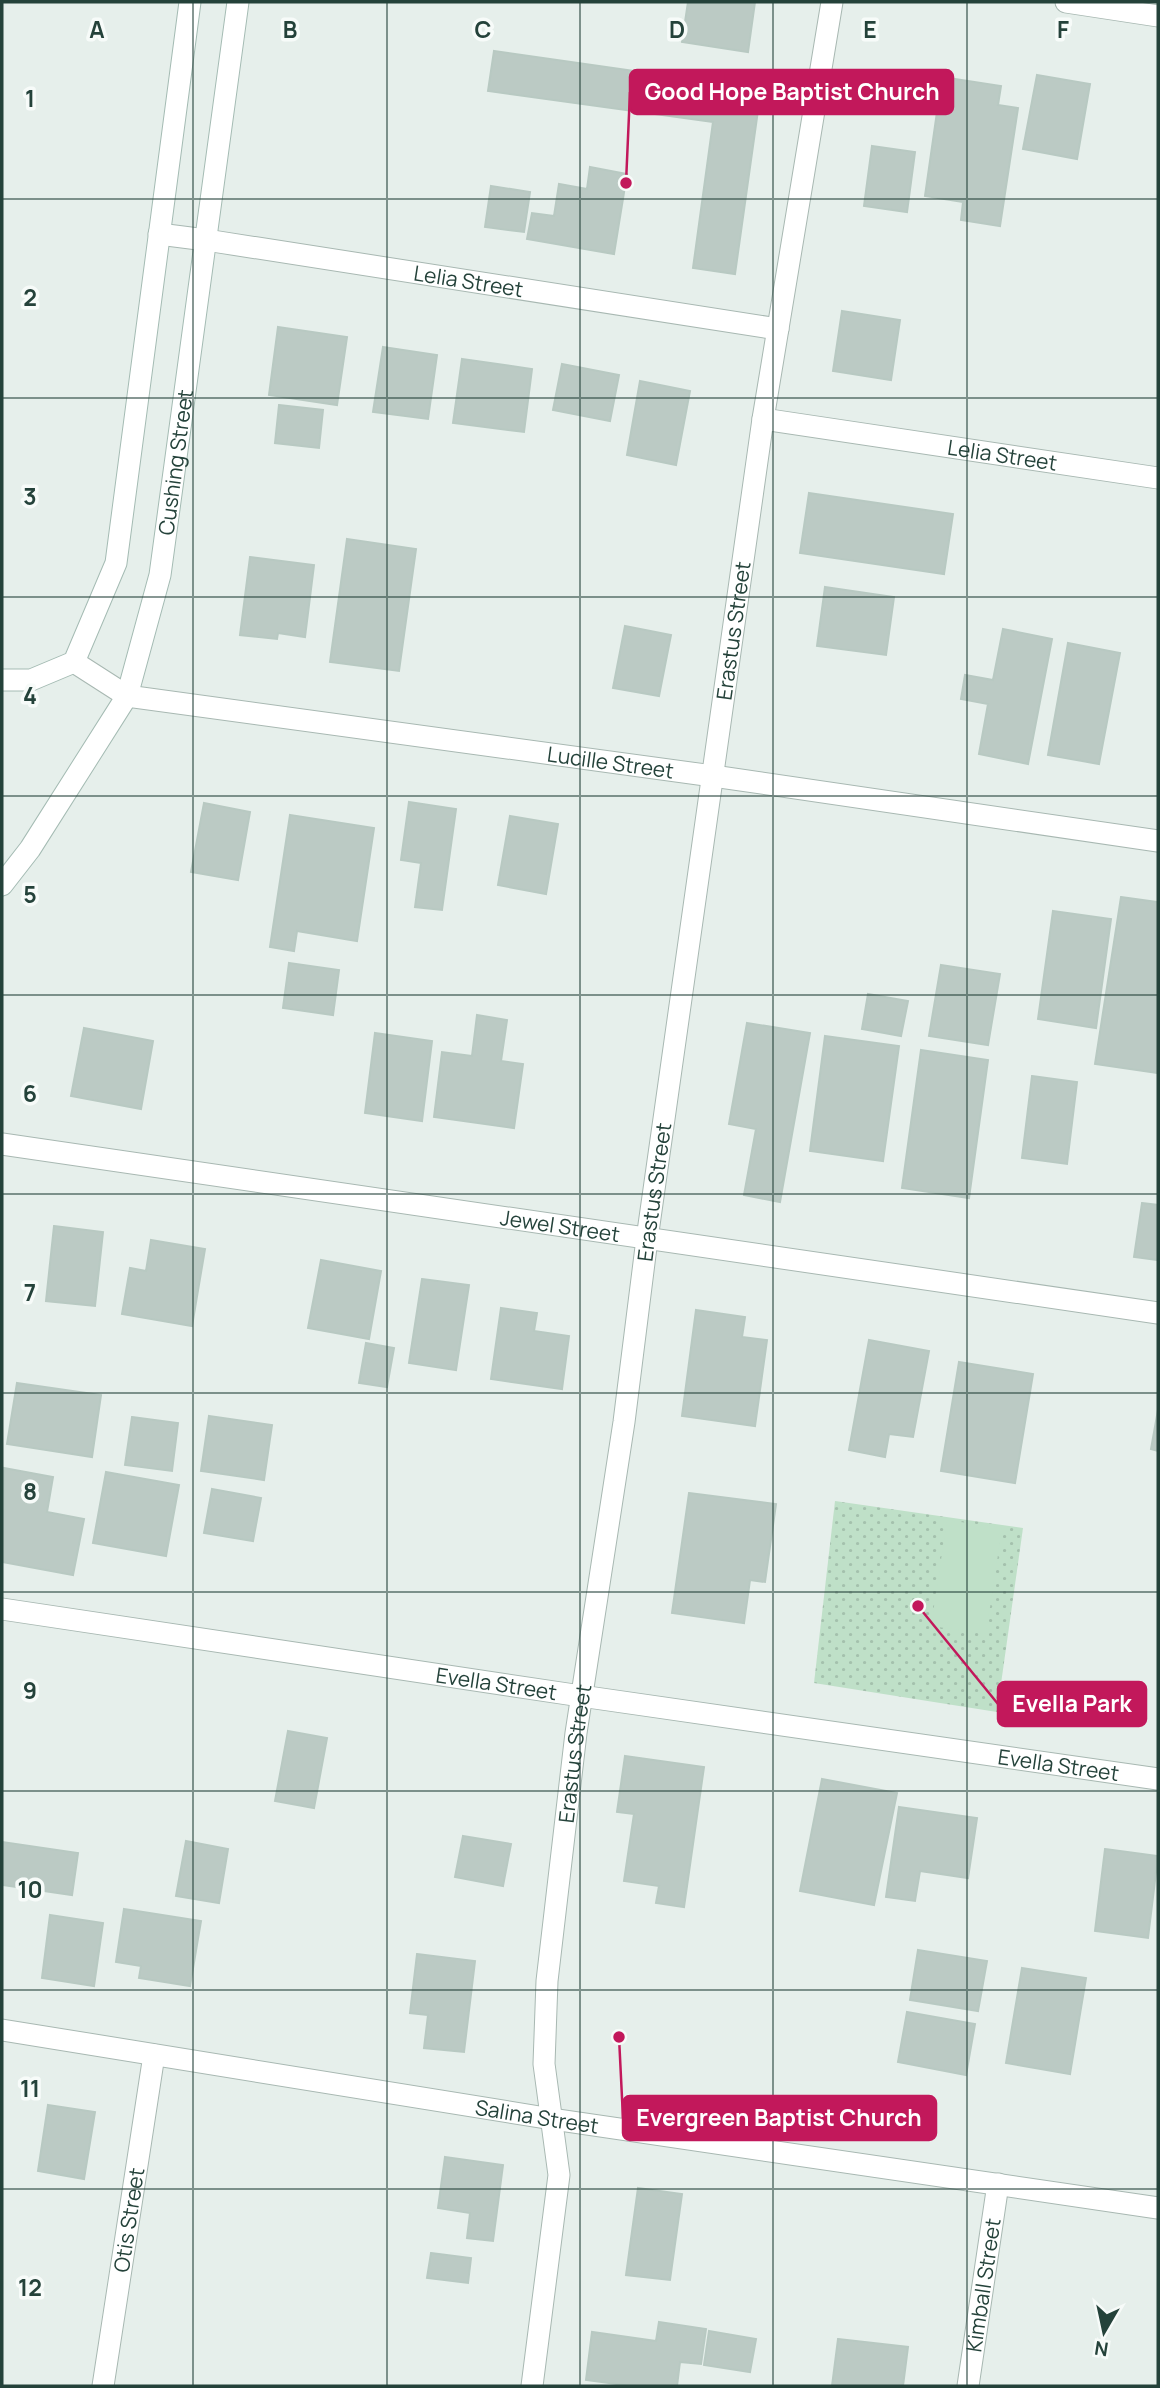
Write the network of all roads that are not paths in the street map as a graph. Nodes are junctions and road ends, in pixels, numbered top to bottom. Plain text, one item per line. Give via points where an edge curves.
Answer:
1 (190, 2) edge
2 (238, 2) edge
3 (832, 2) edge
4 (1066, 2) edge
5 (1158, 16) edge
6 (159, 234) junction
7 (206, 240) junction
8 (778, 329) junction
9 (763, 419) junction
10 (1158, 478) edge
11 (74, 662) junction
12 (2, 680) edge
13 (127, 696) junction
14 (713, 776) junction
15 (1158, 841) edge
16 (2, 885) edge
17 (2, 1144) edge
18 (647, 1239) junction
19 (1158, 1313) edge
20 (2, 1609) edge
21 (581, 1696) junction
22 (1158, 1779) edge
23 (2, 2030) edge
24 (154, 2055) junction
25 (552, 2119) junction
26 (998, 2184) junction
27 (1158, 2208) edge
28 (103, 2386) edge
29 (532, 2386) edge
30 (968, 2386) edge

1 - 6 street
2 - 7 street, Cushing Street
3 - 8 street, Erastus Street
4 - 5 street
6 - 7 street, Lelia Street
6 - 11 street via 116,563
7 - 8 street, Lelia Street
7 - 13 street, Cushing Street via 160,575
8 - 9 street, Erastus Street
9 - 10 street, Lelia Street
9 - 14 street, Erastus Street
11 - 12 street via 31,680
11 - 13 street, Lucille Street
13 - 14 street, Lucille Street
13 - 16 street, Cushing Street
14 - 15 street, Lucille Street
14 - 18 street, Erastus Street
17 - 18 street, Jewel Street
18 - 19 street, Jewel Street
18 - 21 street, Erastus Street
20 - 21 street, Evella Street
21 - 22 street, Evella Street
21 - 25 street, Erastus Street via 547,1981 544,2064
23 - 24 street, Salina Street
24 - 25 street, Salina Street
24 - 28 street, Otis Street
25 - 26 street, Salina Street
25 - 29 street, Erastus Street via 559,2175
26 - 27 street, Salina Street
26 - 30 street, Kimball Street

